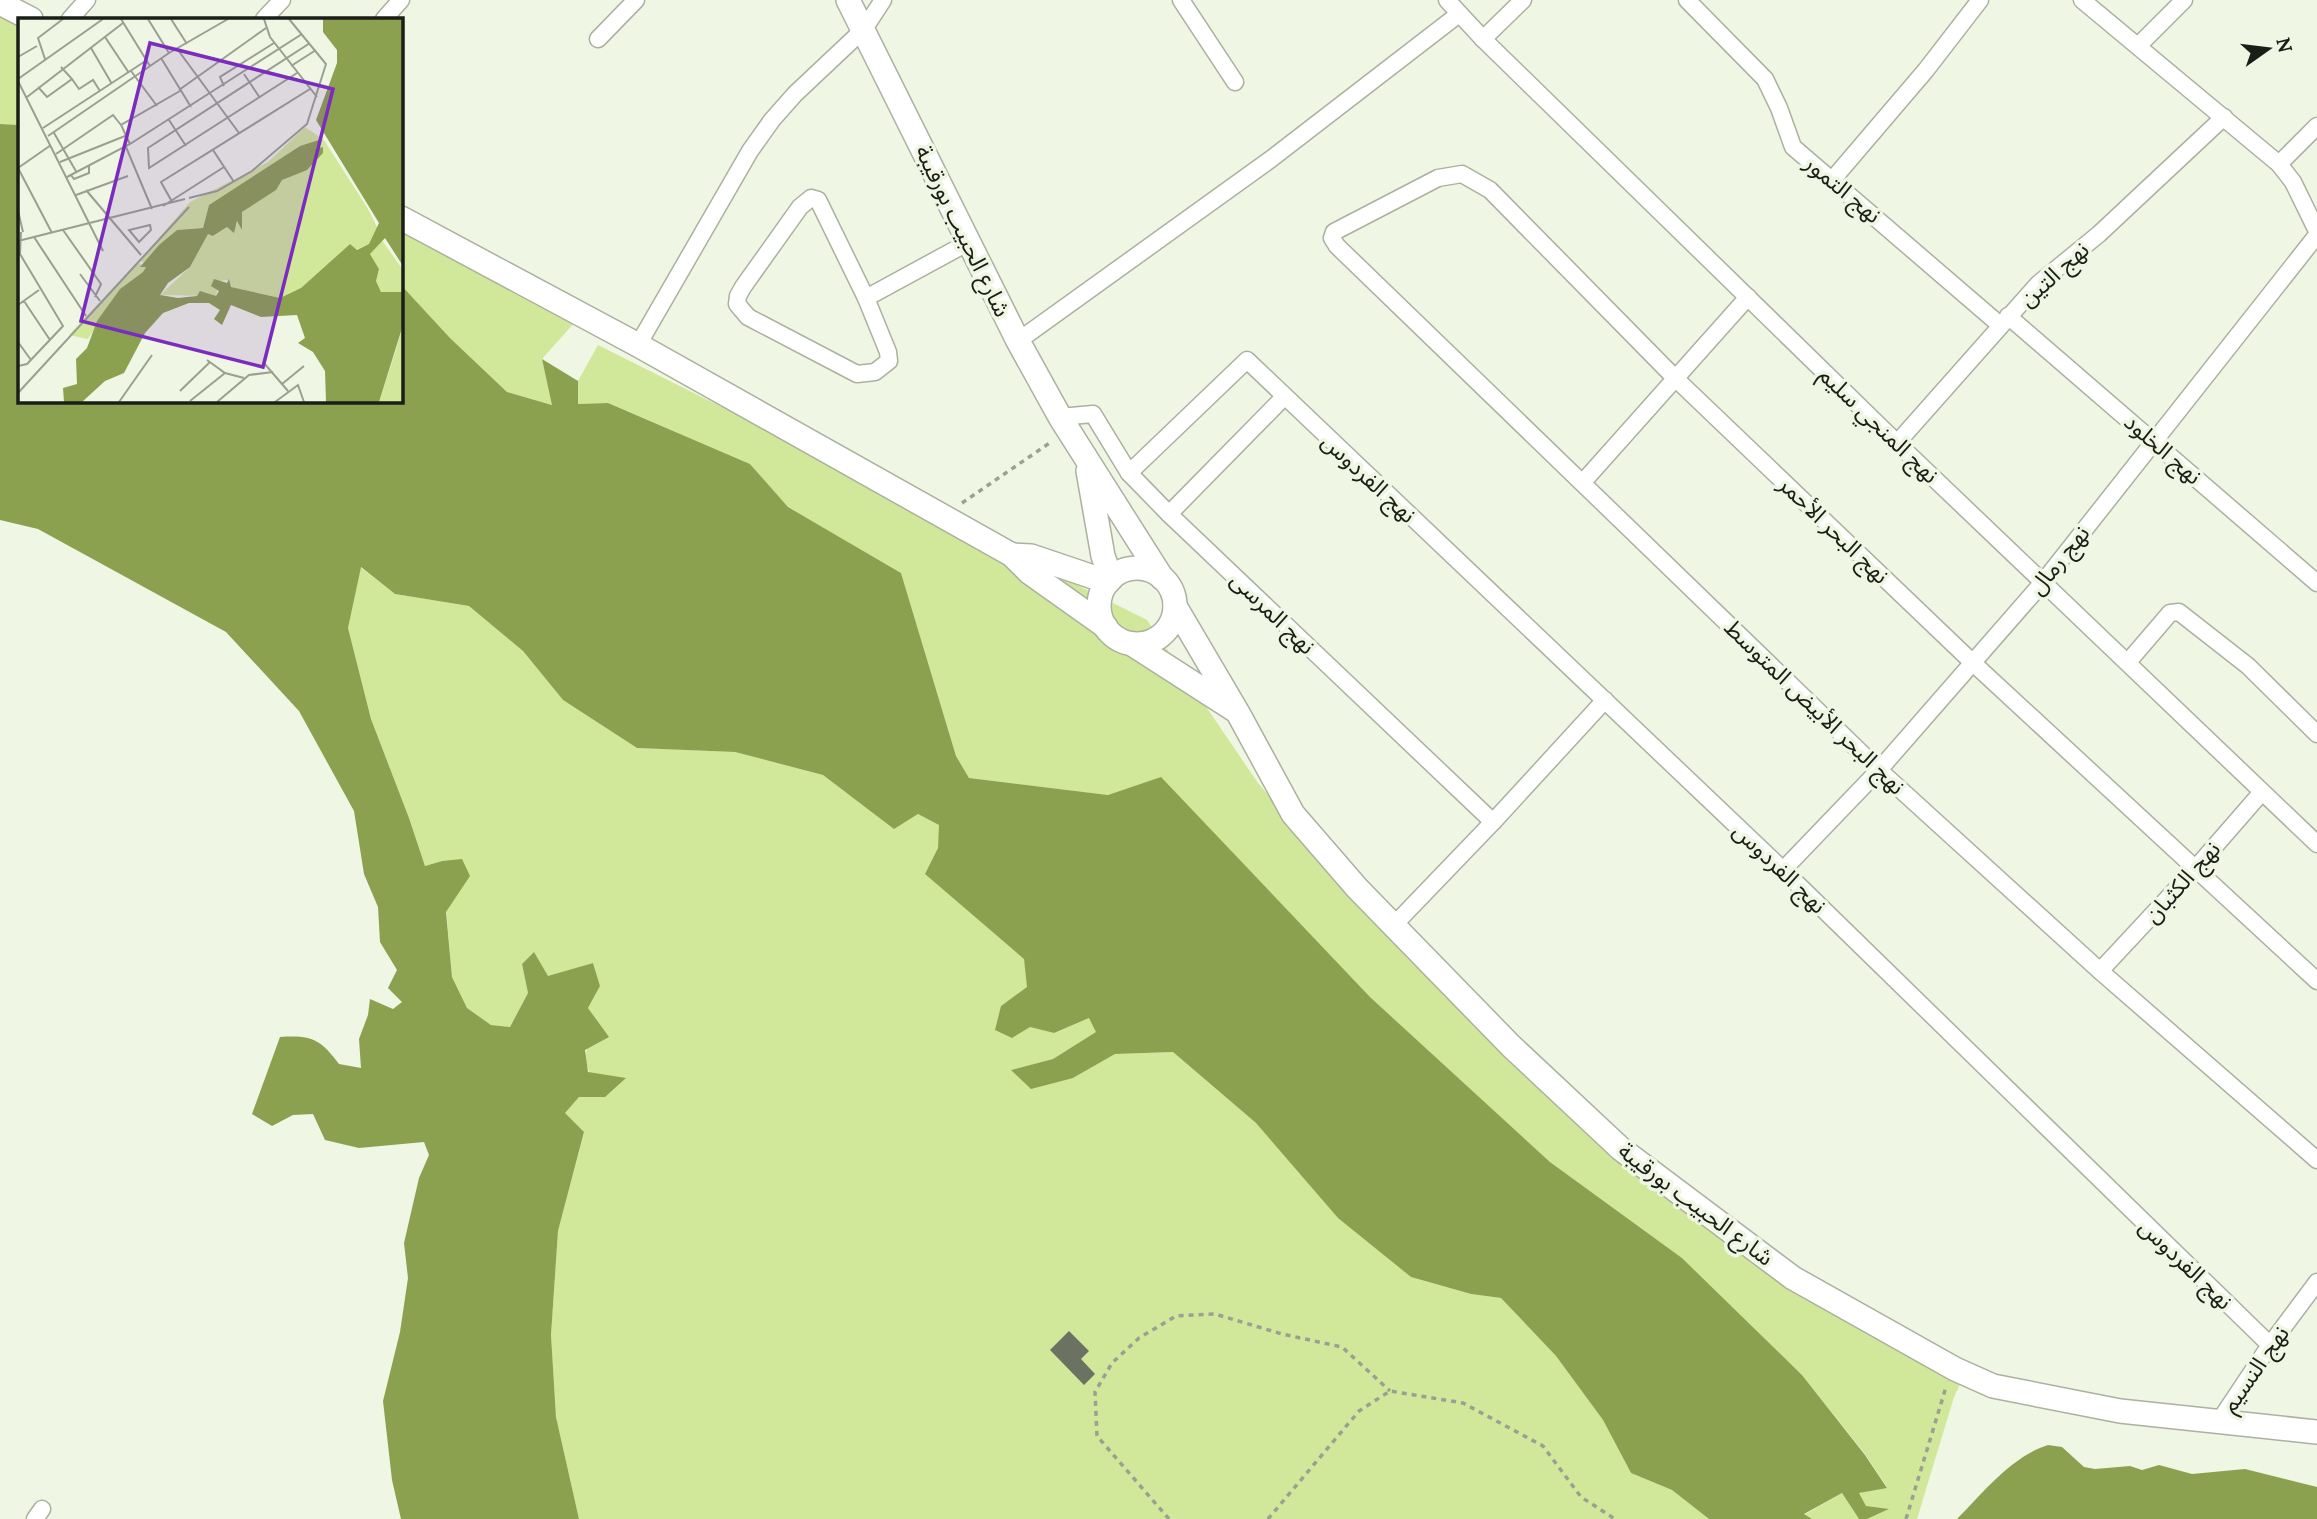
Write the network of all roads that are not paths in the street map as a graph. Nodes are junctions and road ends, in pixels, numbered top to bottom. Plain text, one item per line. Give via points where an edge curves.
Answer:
1 (87, 0) edge
2 (282, 0) edge
3 (401, 0) edge
4 (636, 0) edge
5 (848, 0) edge
6 (883, 0) edge
7 (1181, 0) edge
8 (1447, 0) edge
9 (1523, 0) edge
10 (1688, 0) edge
11 (1980, 0) edge
12 (2082, 0) edge
13 (0, 3) edge
14 (2175, 3) edge
15 (1459, 14) junction
16 (29, 18) edge
17 (71, 18) edge
18 (265, 18) edge
19 (385, 18) edge
20 (863, 29) junction
21 (598, 39) dead end
22 (1483, 39) junction
23 (2138, 46) junction
24 (1235, 82) dead end
25 (2224, 117) junction
26 (2317, 126) edge
27 (2279, 164) junction
28 (1833, 179) junction
29 (402, 219) edge
30 (2317, 233) edge
31 (1333, 235) joint
32 (969, 242) junction
33 (1748, 297) junction
34 (866, 298) junction
35 (2004, 321) junction
36 (1018, 341) junction
37 (638, 345) junction
38 (1675, 379) junction
39 (1284, 397) junction
40 (1064, 424) junction
41 (2154, 442) junction
42 (1898, 443) junction
43 (1085, 458) junction
44 (1129, 473) junction
45 (1583, 482) junction
46 (1168, 514) junction
47 (1012, 555) junction
48 (1162, 578) junction
49 (1109, 580) junction
50 (2044, 581) junction
51 (2317, 583) edge
52 (1175, 606) junction
53 (1106, 627) junction
54 (1132, 644) junction
55 (1972, 662) junction
56 (2128, 662) junction
57 (1605, 700) junction
58 (1238, 713) junction
59 (2317, 734) edge
60 (1879, 770) junction
61 (2262, 792) junction
62 (1493, 822) junction
63 (2317, 844) edge
64 (2195, 869) junction
65 (1783, 870) junction
66 (1392, 926) junction
67 (2100, 971) junction
68 (2317, 981) edge
69 (2317, 1160) edge
70 (2317, 1282) edge
71 (2270, 1345) junction
72 (2218, 1423) junction
73 (2317, 1432) edge

1 - 17 street
2 - 18 street
3 - 19 street
4 - 21 street
5 - 20 street, شارع الحبيب بورقيبة
6 - 20 street
7 - 24 street
8 - 15 street, نهج المنجي سليم
9 - 22 street
10 - 28 street, نهج التمور via 1765,79 1793,147
11 - 28 street
12 - 23 street
13 - 16 street
14 - 23 street
15 - 22 street, نهج المنجي سليم
15 - 36 street via 1271,159
20 - 32 street, شارع الحبيب بورقيبة
20 - 37 street via 764,130
22 - 33 street, نهج المنجي سليم
23 - 25 street
25 - 27 street
25 - 35 street, نهج التين via 2099,234 2038,284
26 - 27 street
27 - 30 street via 2293,182
28 - 35 street, نهج التمور
29 - 37 street
30 - 41 street, نهج رمال
31 - 38 street, نهج البحر الأحمر via 1340,227 1438,177 1462,174 1490,190
31 - 45 street, نهج البحر الأبيض المتوسط via 1336,246
32 - 34 street
32 - 36 street, شارع الحبيب بورقيبة
33 - 38 street
33 - 42 street, نهج المنجي سليم
34 - 34 street via 888,352 888,360 866,374 809,351 748,317 737,304 743,287 811,198 818,200
35 - 41 street, نهج الخلود
35 - 42 street, نهج التين
36 - 40 street, شارع الحبيب بورقيبة
37 - 47 street
38 - 45 street
38 - 55 street, نهج البحر الأحمر
39 - 44 street, نهج الفردوس via 1247,360
39 - 46 street
39 - 57 street, نهج الفردوس
40 - 43 street, شارع الحبيب بورقيبة
40 - 44 street, نهج المرسى via 1093,414
41 - 50 street, نهج رمال
41 - 51 street, نهج الخلود
42 - 50 street, نهج المنجي سليم
43 - 48 street, شارع الحبيب بورقيبة
43 - 49 street, شارع الحبيب بورقيبة
44 - 46 street, نهج المرسى
45 - 60 street, نهج البحر الأبيض المتوسط
46 - 62 street, نهج المرسى
47 - 49 street via 1031,556
47 - 53 street
48 - 49 street via 1134,568
48 - 52 street via 1174,595
49 - 53 street via 1100,605
50 - 55 street, نهج رمال
50 - 56 street, نهج المنجي سليم
52 - 54 street via 1162,635
52 - 58 street, شارع الحبيب بورقيبة
53 - 54 street
54 - 58 street, شارع الحبيب بورقيبة
55 - 60 street, نهج رمال
55 - 64 street, نهج البحر الأحمر
56 - 59 street via 2170,613 2179,612 2248,666
56 - 61 street, نهج المنجي سليم
57 - 62 street
57 - 65 street, نهج الفردوس
58 - 66 street, شارع الحبيب بورقيبة via 1293,814
60 - 65 street, نهج رمال
60 - 67 street, نهج البحر الأبيض المتوسط
61 - 63 street, نهج المنجي سليم
61 - 64 street, نهج الكثبان
62 - 66 street
64 - 67 street, نهج الكثبان
64 - 68 street, نهج البحر الأحمر
65 - 71 street, نهج الفردوس
66 - 72 street, شارع الحبيب بورقيبة via 1621,1149 1793,1278 1993,1386 2078,1404
67 - 69 street, نهج البحر الأبيض المتوسط
70 - 71 street, نهج النسيم
71 - 72 street, نهج النسيم
72 - 73 street, شارع الحبيب بورقيبة

